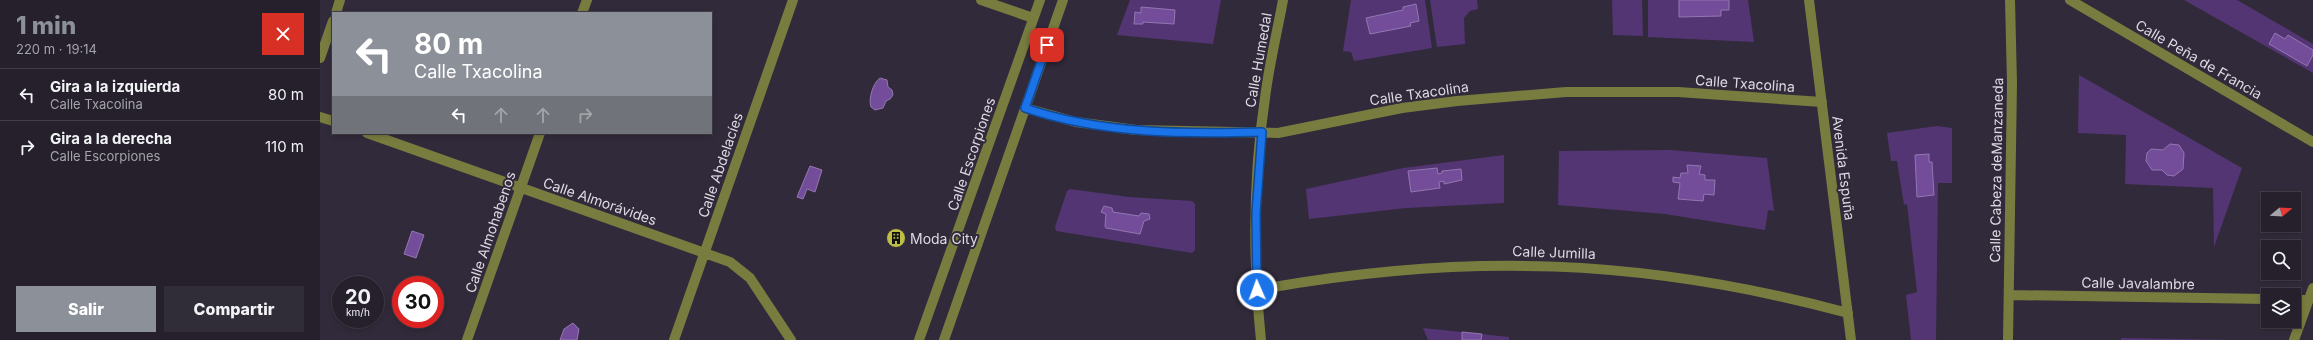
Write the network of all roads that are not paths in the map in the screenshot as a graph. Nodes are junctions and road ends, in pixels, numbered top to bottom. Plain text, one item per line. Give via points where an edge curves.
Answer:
1 (340, 0) edge
2 (587, 0) edge
3 (793, 0) edge
4 (981, 0) edge
5 (1040, 0) edge
6 (1063, 0) edge
7 (1283, 0) edge
8 (1809, 0) edge
9 (2010, 0) edge
10 (2070, 0) edge
11 (336, 12) edge
12 (582, 12) edge
13 (1033, 18) junction
14 (332, 24) edge
15 (320, 58) edge
16 (1822, 102) junction
17 (1025, 108) junction
18 (320, 116) edge
19 (332, 121) edge
20 (1262, 132) junction
21 (370, 134) edge
22 (540, 134) edge
23 (2313, 142) edge
24 (521, 187) junction
25 (705, 252) junction
26 (2313, 288) edge
27 (1257, 290) junction
28 (2008, 295) junction
29 (2261, 299) edge
30 (2301, 300) edge
31 (2308, 300) junction
32 (1848, 313) junction
33 (467, 340) edge
34 (674, 340) edge
35 (791, 340) edge
36 (919, 340) edge
37 (944, 340) edge
38 (1260, 340) edge
39 (1852, 340) edge
40 (2008, 340) edge
41 (2294, 340) edge

1 - 11 street
2 - 12 street
3 - 25 street, Calle Abdelacíes
4 - 13 street
5 - 13 street, Calle Escorpiones
6 - 17 street
7 - 20 street, Calle Humedal via 1264,99
8 - 16 street, Avenida Espuña
9 - 28 street, Calle Cabeza deManzaneda via 2012,83
10 - 23 street, Calle Peña de Francia
13 - 36 street, Calle Escorpiones
14 - 15 street
16 - 20 street, Calle Txacolina via 1678,92 1566,92 1457,101 1348,118 1285,133
16 - 32 street, Avenida Espuña
17 - 20 street, Calle Txacolina via 1076,122 1136,130
17 - 37 street
18 - 19 street
20 - 27 street, Calle Humedal via 1256,213
21 - 24 street, Calle Almorávides
22 - 24 street, Calle Almohabenos
24 - 25 street, Calle Almorávides
24 - 33 street, Calle Almohabenos
25 - 34 street, Calle Abdelacíes
25 - 35 street, Calle Almorávides via 730,262 750,278
26 - 31 street
27 - 32 street, Calle Jumilla via 1353,274 1440,266 1574,266 1624,270 1740,287
27 - 38 street, Calle Humedal
28 - 29 street, Calle Javalambre
28 - 40 street, Calle Cabeza deManzaneda
30 - 31 street
31 - 41 street
32 - 39 street, Avenida Espuña

